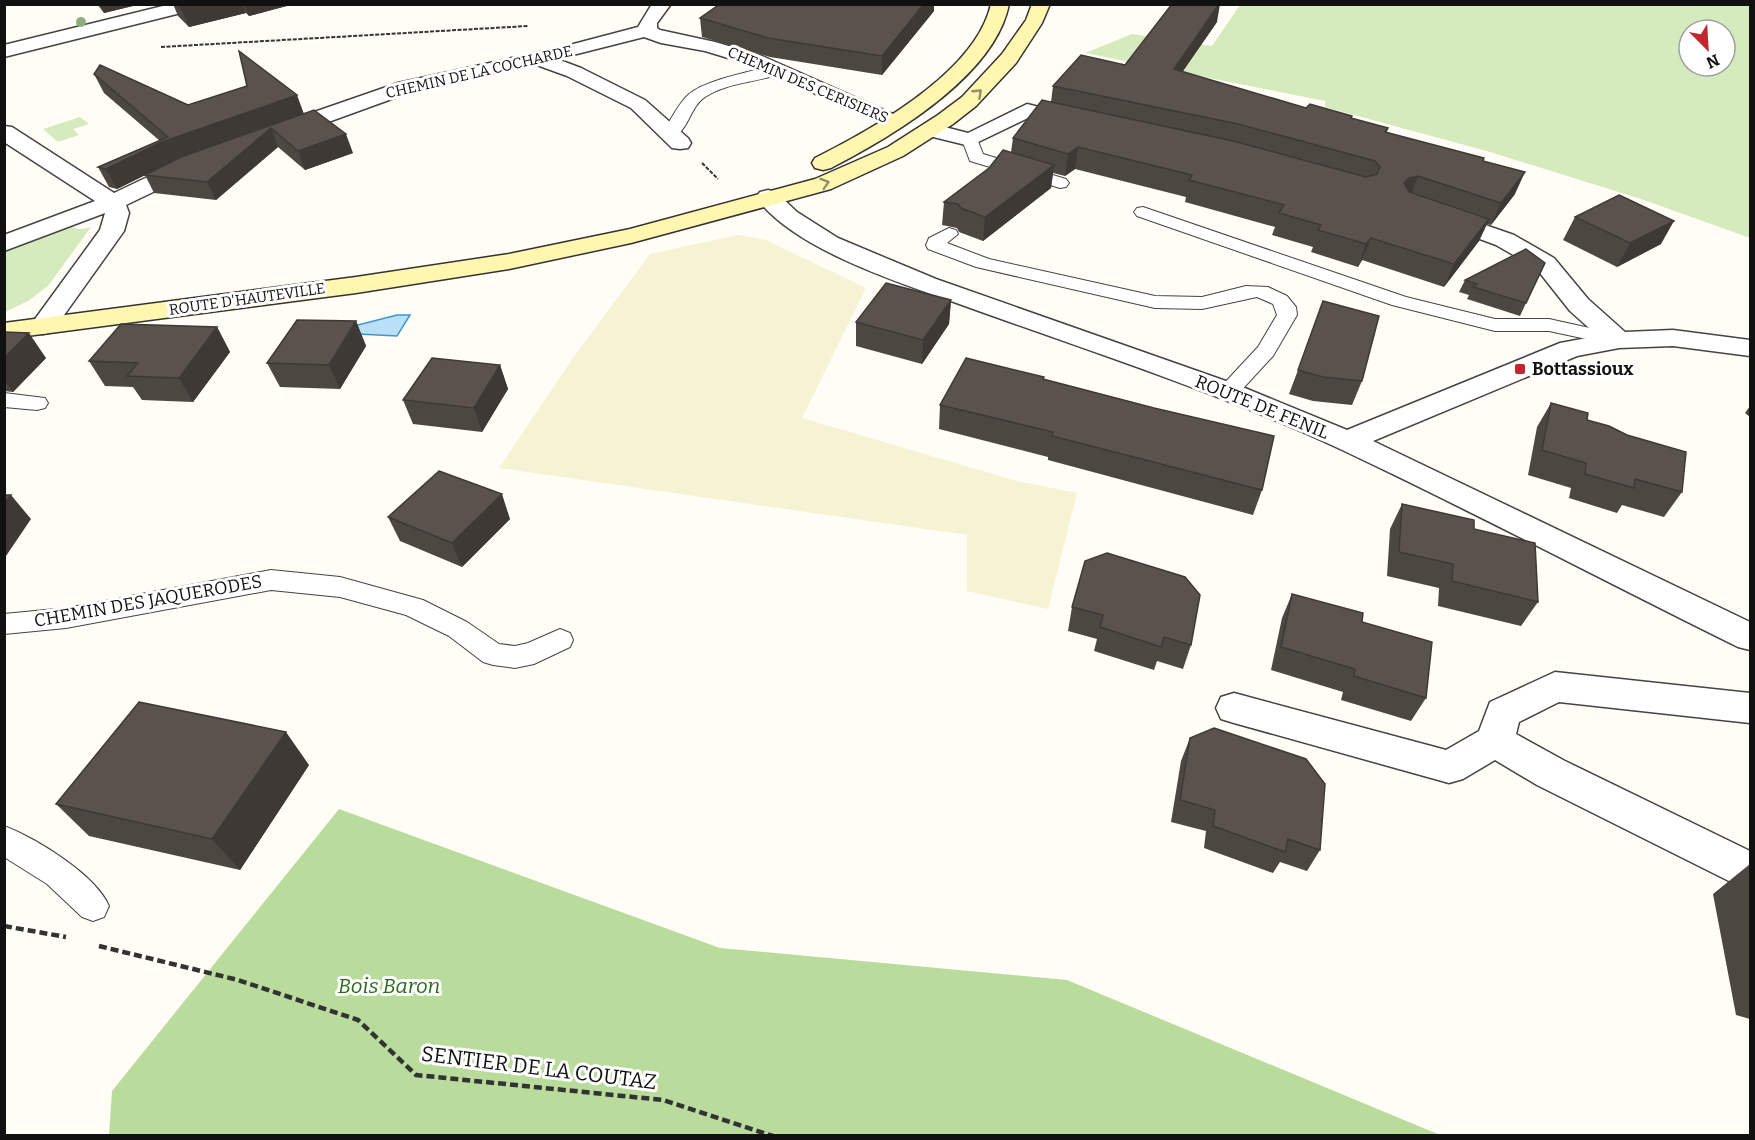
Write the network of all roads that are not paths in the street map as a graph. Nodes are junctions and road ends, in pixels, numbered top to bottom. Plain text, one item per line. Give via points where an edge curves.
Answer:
1 (195, 4) edge
2 (662, 4) edge
3 (1000, 4) edge
4 (1041, 4) edge
5 (647, 30) junction
6 (4, 51) edge
7 (535, 58) junction
8 (776, 70) junction
9 (895, 122) junction
10 (1095, 126) edge
11 (933, 130) junction
12 (4, 132) edge
13 (265, 137) edge
14 (675, 138) joint
15 (970, 140) junction
16 (212, 157) edge
17 (1060, 183) dead end
18 (756, 201) junction
19 (113, 202) junction
20 (1420, 210) edge
21 (1143, 212) dead end
22 (949, 234) dead end
23 (4, 244) edge
24 (43, 326) junction
25 (4, 331) edge
26 (1619, 340) junction
27 (1750, 348) edge
28 (1228, 391) junction
29 (4, 400) edge
30 (37, 403) dead end
31 (1347, 441) junction
32 (4, 624) edge
33 (1750, 637) edge
34 (560, 640) dead end
35 (1234, 708) dead end
36 (1750, 708) edge
37 (1495, 741) junction
38 (4, 840) edge
39 (1750, 871) edge
40 (93, 906) dead end

1 - 6 street
2 - 5 street
3 - 9 main road via 978,50 942,86
11 -> 4 main road via 1012,57
5 - 7 street, CHEMIN DE LA COCHARDE
5 - 8 street, CHEMIN DES CERISIERS via 669,39 722,49
7 - 13 street, CHEMIN DE LA COCHARDE via 405,87
7 - 14 street via 574,72 638,104
8 - 9 street, CHEMIN DES CERISIERS
8 - 14 lane via 702,91 688,103
9 - 11 main road
9 - 18 main road
10 - 15 street via 1027,110
11 - 15 street
18 -> 11 main road via 839,178
12 - 19 street
15 - 17 lane via 976,158
16 - 19 street
18 - 24 main road, ROUTE D'HAUTEVILLE via 599,243 490,265
18 - 28 street, ROUTE DE FENIL via 840,248 927,284
19 - 23 street
19 - 24 street via 117,213 112,231
20 - 26 street via 1505,240 1545,263 1579,305
21 - 26 lane via 1399,300 1495,325 1549,325
22 - 28 lane via 935,245 983,263 1123,296 1155,302 1202,303 1257,291 1280,300 1287,315 1282,325 1266,351
24 - 25 main road, ROUTE D'HAUTEVILLE
26 - 27 street via 1673,338
26 - 31 street via 1570,349
28 - 31 street, ROUTE DE FENIL
29 - 30 lane
31 - 33 street, ROUTE DE FENIL
32 - 34 lane, CHEMIN DES JAQUERODES via 76,616 271,580 340,587 414,607 458,629 492,654 515,657
35 - 37 street via 1449,767
36 - 37 street via 1555,687 1503,713
37 - 39 street via 1551,773
38 - 40 lane via 58,874

